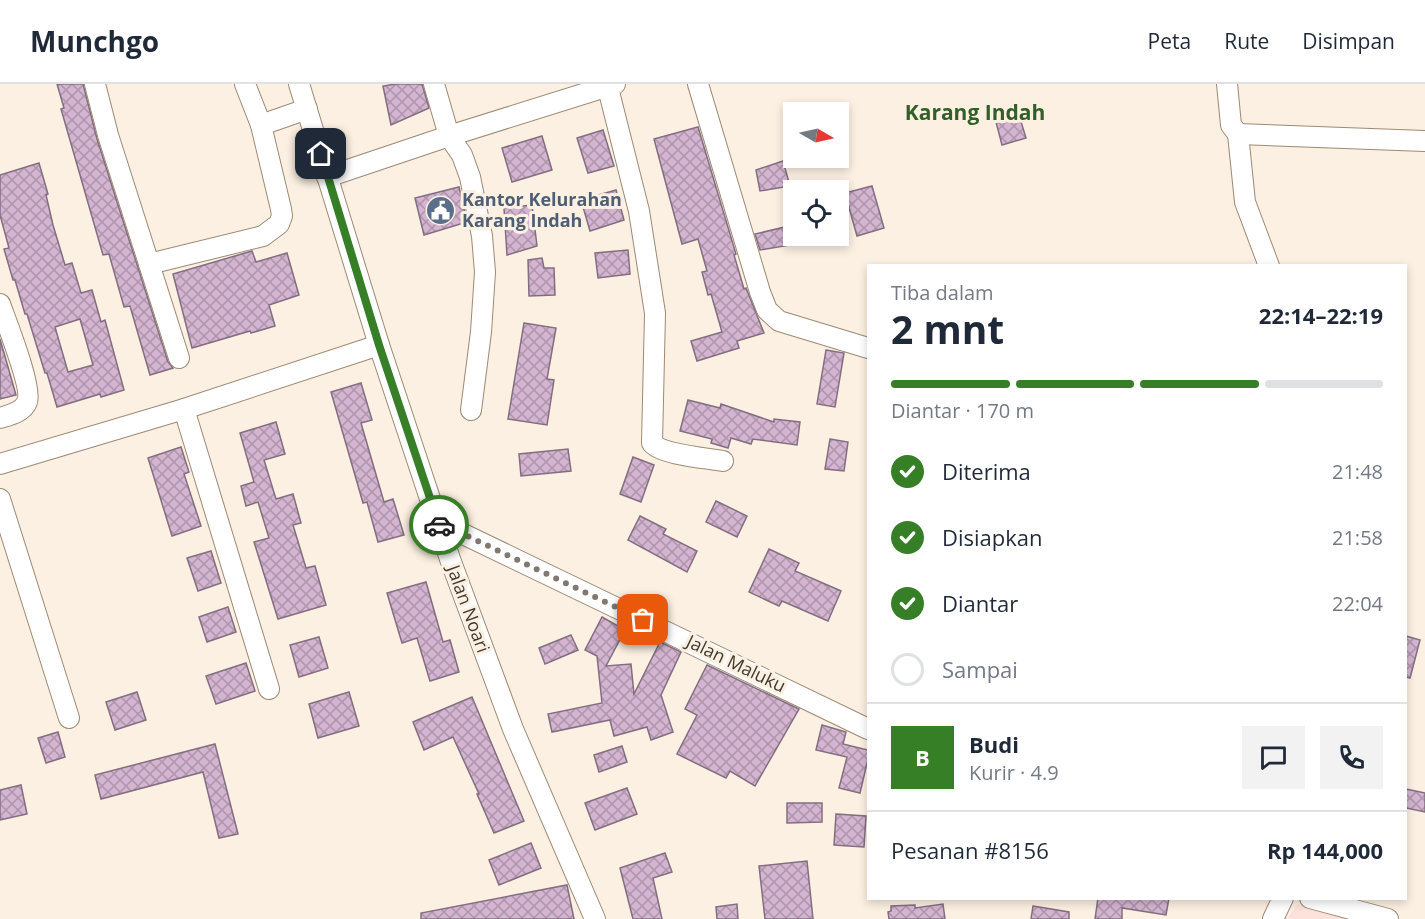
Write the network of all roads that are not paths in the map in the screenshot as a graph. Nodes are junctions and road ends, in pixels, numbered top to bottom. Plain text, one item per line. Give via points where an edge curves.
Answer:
1 (95, 84) edge
2 (245, 84) edge
3 (299, 84) edge
4 (435, 84) edge
5 (698, 84) edge
6 (1227, 84) edge
7 (610, 85) edge
8 (307, 109) junction
9 (261, 125) junction
10 (1238, 134) junction
11 (449, 136) junction
12 (1425, 141) edge
13 (327, 177) junction
14 (149, 264) junction
15 (1268, 264) edge
16 (0, 304) edge
17 (379, 345) junction
18 (867, 348) edge
19 (179, 358) dead end
20 (184, 409) junction
21 (471, 410) dead end
22 (0, 418) edge
23 (723, 461) dead end
24 (0, 464) edge
25 (0, 499) edge
26 (440, 527) junction
27 (269, 689) dead end
28 (69, 718) dead end
29 (867, 729) edge
30 (1282, 900) edge
31 (1317, 900) edge
32 (595, 919) edge
33 (1273, 919) edge
34 (1388, 919) edge

1 - 14 street
2 - 9 street
3 - 8 street, Jalan Noari
4 - 11 street
5 - 18 street via 767,310 787,324
6 - 10 street via 1231,125
7 - 11 street
7 - 23 street via 639,211 655,313 652,443 667,451
8 - 9 street
8 - 13 street, Jalan Noari
9 - 14 street via 282,216 279,224 263,236
10 - 12 street
10 - 15 street via 1245,202
11 - 13 street
11 - 21 street via 470,177 485,272
13 - 17 street, Jalan Noari
14 - 19 street
16 - 22 street via 25,377 28,398 18,412
17 - 20 street
17 - 26 street, Jalan Noari
20 - 24 street
20 - 27 street
25 - 28 street
26 - 29 street, Jalan Maluku via 470,537
26 - 32 street, Jalan Noari via 513,729
30 - 33 street
31 - 34 street

